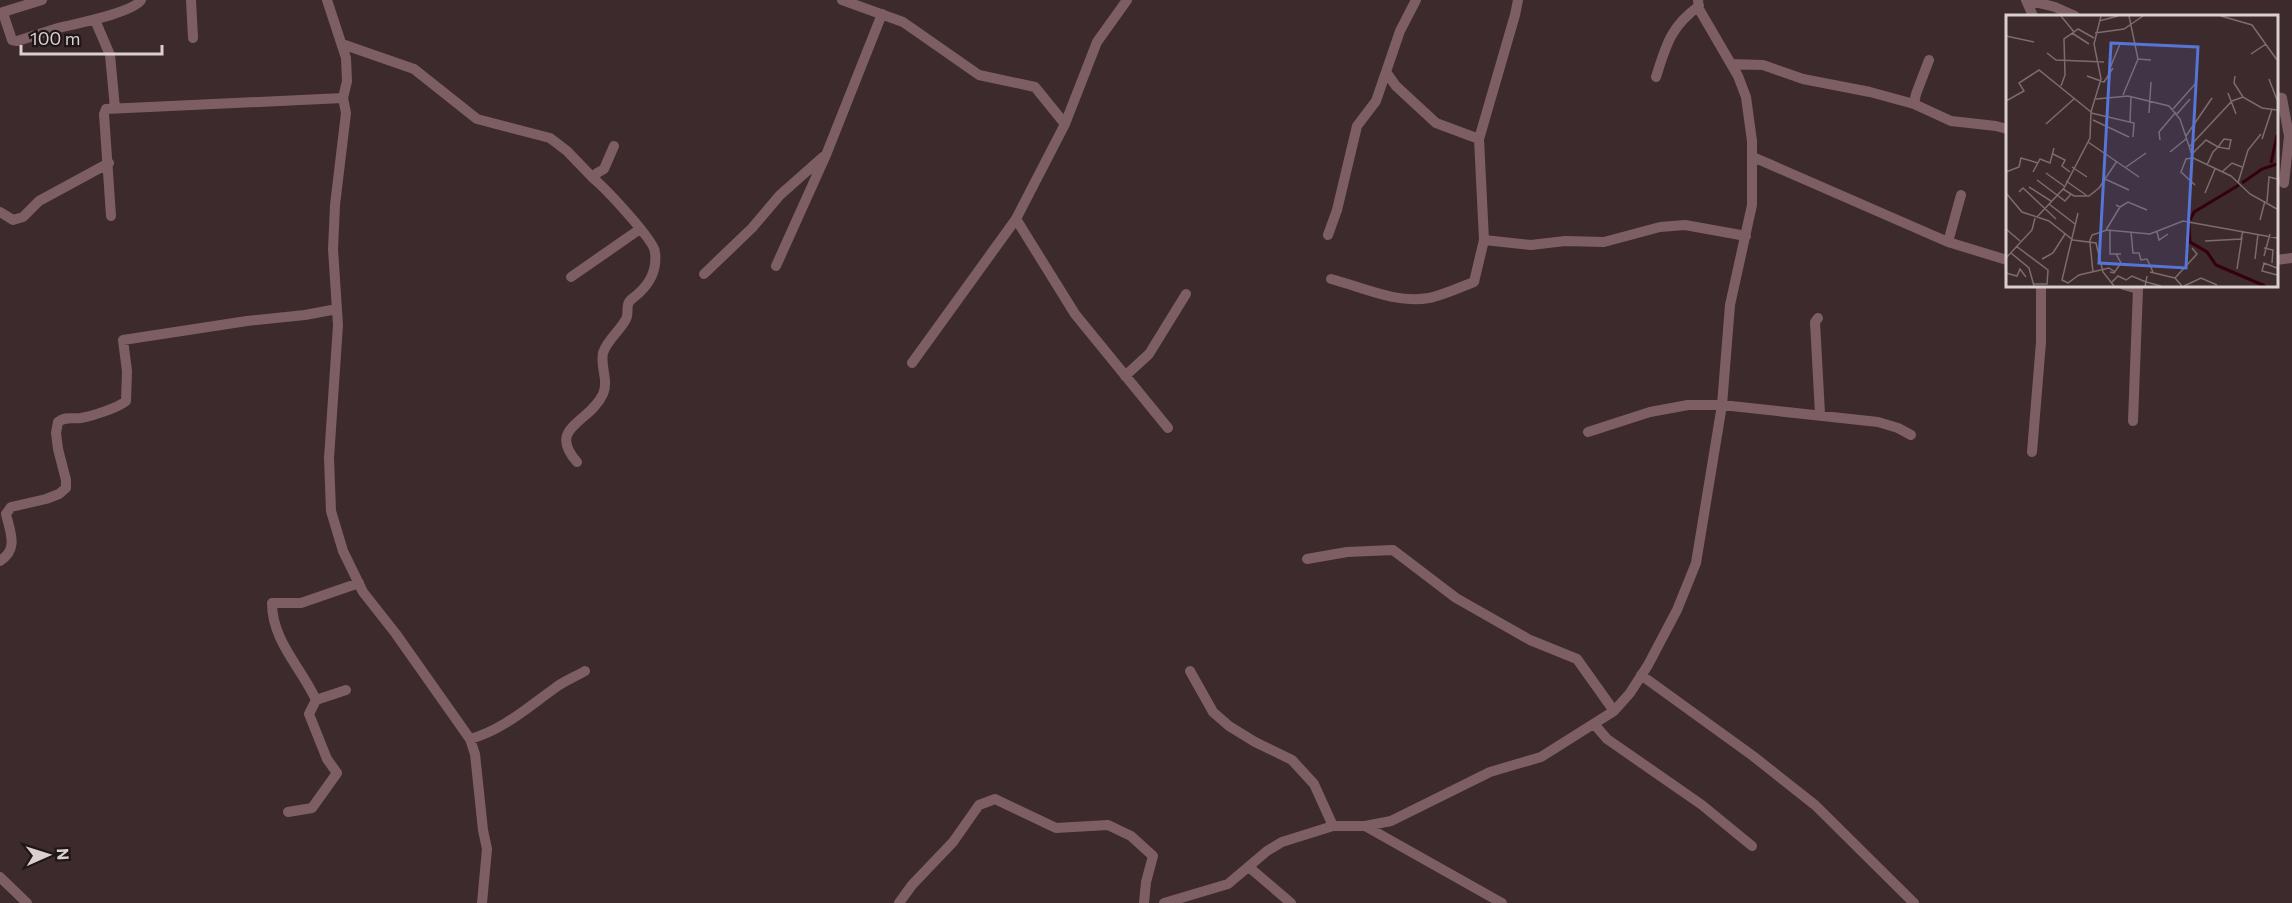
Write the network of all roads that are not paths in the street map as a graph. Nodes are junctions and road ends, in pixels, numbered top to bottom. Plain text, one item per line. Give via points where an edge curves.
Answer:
1 (42, 0) edge
2 (141, 0) edge
3 (191, 0) edge
4 (327, 0) edge
5 (842, 0) edge
6 (1126, 0) edge
7 (1416, 0) edge
8 (1518, 0) edge
9 (2027, 0) edge
10 (1698, 3) edge
11 (2, 13) edge
12 (882, 14) junction
13 (2033, 15) edge
14 (2073, 15) edge
15 (95, 20) junction
16 (193, 38) dead end
17 (342, 44) junction
18 (1929, 60) dead end
19 (1731, 64) junction
20 (1386, 72) junction
21 (1656, 77) dead end
22 (2277, 97) edge
23 (343, 98) junction
24 (1914, 104) junction
25 (115, 108) junction
26 (1065, 124) junction
27 (2006, 129) edge
28 (1479, 139) junction
29 (614, 146) dead end
30 (826, 155) junction
31 (1753, 157) junction
32 (109, 163) junction
33 (594, 179) junction
34 (2284, 183) dead end
35 (1961, 195) dead end
36 (0, 212) edge
37 (111, 216) dead end
38 (1016, 219) junction
39 (640, 229) junction
40 (1328, 235) dead end
41 (1746, 236) junction
42 (1484, 240) junction
43 (1948, 242) junction
44 (2292, 258) edge
45 (2006, 260) edge
46 (2277, 260) edge
47 (776, 266) dead end
48 (704, 273) dead end
49 (571, 277) dead end
50 (1332, 279) dead end
51 (2041, 286) edge
52 (2139, 287) edge
53 (1186, 294) dead end
54 (337, 309) junction
55 (1818, 318) dead end
56 (912, 363) dead end
57 (1125, 376) junction
58 (1722, 405) junction
59 (1820, 414) junction
60 (2133, 421) dead end
61 (1168, 428) dead end
62 (1588, 432) dead end
63 (1911, 435) dead end
64 (2032, 452) dead end
65 (577, 462) dead end
66 (1307, 559) dead end
67 (0, 561) edge
68 (359, 583) junction
69 (585, 671) dead end
70 (1190, 671) dead end
71 (1641, 675) junction
72 (346, 690) dead end
73 (316, 700) junction
74 (1614, 711) junction
75 (1595, 725) junction
76 (470, 740) junction
77 (288, 812) dead end
78 (1333, 826) junction
79 (1365, 826) junction
80 (1752, 846) dead end
81 (1250, 868) junction
82 (0, 877) edge
83 (1183, 901) edge
84 (482, 902) edge
85 (27, 903) edge
86 (899, 903) edge
87 (1144, 903) edge
88 (1164, 903) edge
89 (1291, 903) edge
90 (1503, 903) edge
91 (1914, 903) edge

1 - 11 street
2 - 15 street
3 - 16 street
4 - 17 street
5 - 12 street
6 - 26 street via 1097,42
7 - 20 street
8 - 28 street
9 - 13 street
9 - 14 street
10 - 19 street
10 - 21 street via 1673,29
11 - 15 street via 15,41
12 - 26 street via 903,22 979,75 1035,87
12 - 30 street
15 - 25 street via 110,55
17 - 23 street via 347,81
17 - 33 street via 414,69 477,119 549,138
18 - 24 street
19 - 24 street via 1763,65 1803,79
19 - 31 street via 1746,98
20 - 28 street via 1436,123
20 - 40 street via 1376,100 1357,126
22 - 34 street via 2282,98 2289,136
23 - 25 street
23 - 54 street via 346,113 334,238
24 - 27 street via 1951,121
25 - 32 street via 106,109 104,114
26 - 38 street
28 - 42 street
29 - 33 street via 604,169
30 - 47 street
30 - 48 street via 780,195
31 - 41 street via 1752,205
31 - 43 street
32 - 36 street via 39,201 23,217 14,220
32 - 37 street
33 - 39 street
35 - 43 street
38 - 56 street
38 - 57 street via 1075,314
39 - 49 street
39 - 65 street via 655,249 652,278 627,304 626,319 603,351 603,394 567,432 567,451
41 - 42 street via 1685,225 1660,227 1604,242 1531,245
41 - 58 street via 1730,305
42 - 50 street via 1474,282 1430,298 1391,297
43 - 45 street
44 - 46 street
51 - 64 street
52 - 60 street
53 - 57 street via 1149,354
54 - 67 street via 123,340 126,401 121,406 58,422 56,433 66,488 56,495 11,507 6,514 13,543 9,554
54 - 68 street via 329,458 331,511 343,551
55 - 59 street via 1815,322
57 - 61 street
58 - 59 street
58 - 62 street via 1688,405 1650,412
58 - 71 street via 1696,563 1664,638
59 - 63 street via 1878,422
66 - 74 street via 1393,550 1456,598 1530,640 1577,659
68 - 73 street via 301,603 272,603 279,639
68 - 76 street
69 - 76 street via 507,723
70 - 78 street via 1213,712 1229,726 1292,760 1314,784
71 - 74 street
71 - 91 street via 1815,805
72 - 73 street
73 - 77 street via 309,714 327,759 337,773 312,808
74 - 75 street
75 - 79 street via 1541,758 1490,772 1391,821
75 - 80 street via 1607,739 1702,805
76 - 84 street via 487,849
78 - 79 street
78 - 81 street via 1282,842
79 - 90 street
81 - 83 street via 1228,884
81 - 89 street
82 - 85 street
83 - 88 street
86 - 87 street via 953,842 979,805 996,799 1056,828 1108,825 1131,836 1153,856

